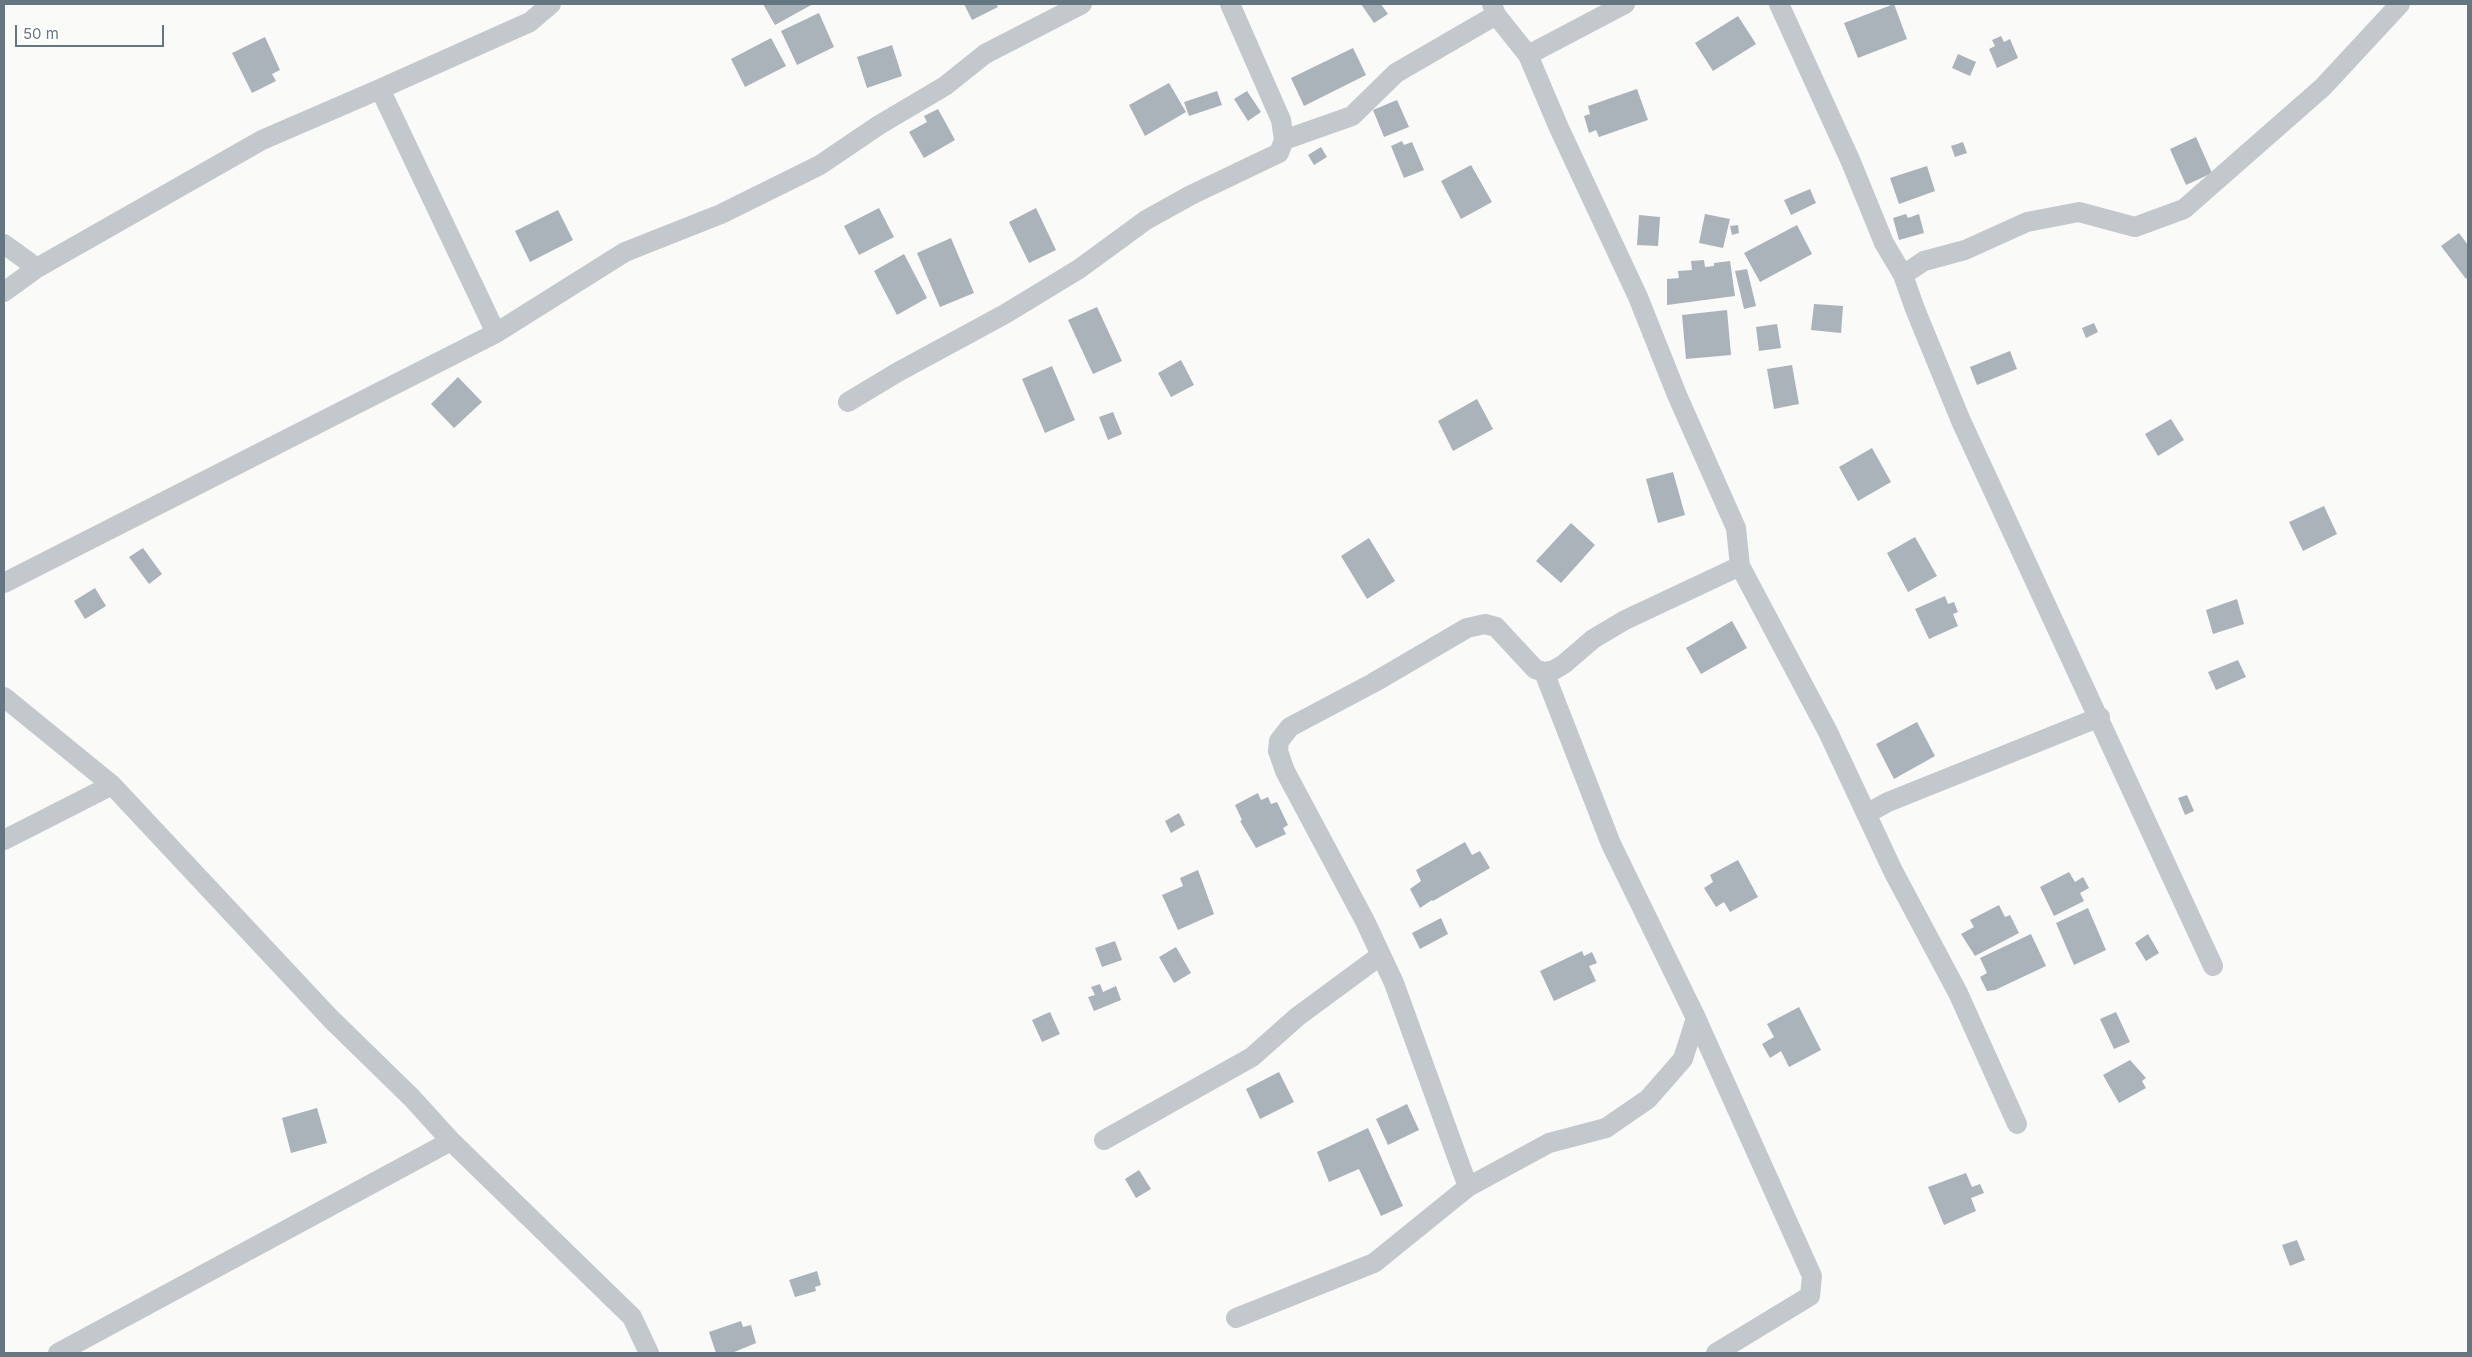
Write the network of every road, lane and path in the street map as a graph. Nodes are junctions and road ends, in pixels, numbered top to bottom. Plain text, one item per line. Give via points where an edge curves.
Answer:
1 (551, 4) edge
2 (1082, 4) edge
3 (1230, 4) edge
4 (1625, 4) edge
5 (1779, 4) edge
6 (2400, 4) edge
7 (1494, 9) edge
8 (1528, 55) junction
9 (380, 89) junction
10 (1284, 140) junction
11 (4, 244) edge
12 (37, 268) junction
13 (1903, 275) junction
14 (4, 292) edge
15 (496, 333) junction
16 (848, 402) dead end
17 (1740, 566) junction
18 (4, 583) edge
19 (1544, 672) junction
20 (4, 696) edge
21 (2100, 717) junction
22 (112, 785) junction
23 (1866, 814) junction
24 (4, 840) edge
25 (1381, 955) junction
26 (2213, 966) dead end
27 (1696, 1018) junction
28 (2017, 1124) dead end
29 (1104, 1140) dead end
30 (451, 1141) junction
31 (1468, 1187) junction
32 (1236, 1318) dead end
33 (58, 1353) edge
34 (649, 1353) edge
35 (1716, 1353) edge

1 - 9 street via 530,22
2 - 15 street via 985,54 945,86 820,165 721,214 626,252
3 - 10 street via 1281,120
4 - 8 street
5 - 13 street via 1884,243
6 - 13 street via 2323,87 2184,209 2135,227 2079,212 2028,222 1965,250 1924,261
7 - 8 street
7 - 10 street via 1396,73 1352,116
8 - 17 street via 1638,297 1729,511 1736,528
9 - 12 street via 262,140
9 - 15 street
10 - 16 street via 1279,153 1146,220 1079,269
11 - 12 street
12 - 14 street
13 - 21 street via 1962,421
15 - 18 street
17 - 19 street via 1625,620 1593,639 1564,664
17 - 23 street via 1828,732
19 - 25 street via 1535,669 1496,627 1485,624 1467,628 1282,734 1278,751 1285,770
19 - 27 street via 1611,844
20 - 22 street
21 - 23 street via 1888,802
21 - 26 street
22 - 24 street
22 - 30 street via 331,1019
23 - 28 street via 1958,993
25 - 29 street via 1297,1018 1252,1057
25 - 31 street
27 - 31 street via 1683,1059 1648,1099 1606,1128 1549,1143
27 - 35 street via 1812,1276 1810,1296
30 - 33 street
30 - 34 street via 632,1317
31 - 32 street via 1374,1262

